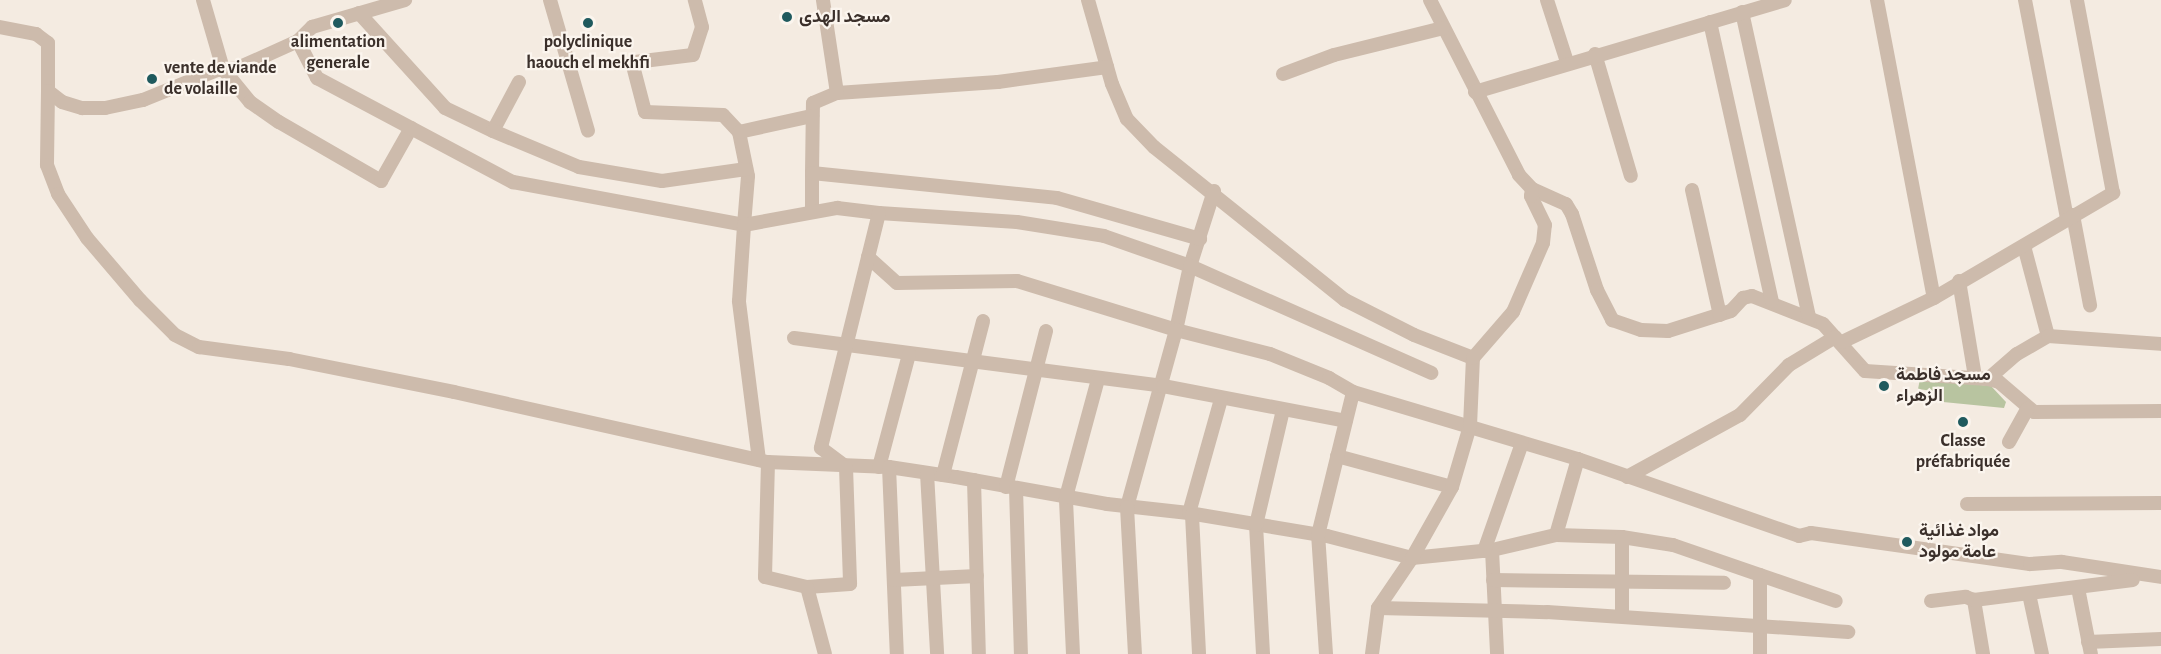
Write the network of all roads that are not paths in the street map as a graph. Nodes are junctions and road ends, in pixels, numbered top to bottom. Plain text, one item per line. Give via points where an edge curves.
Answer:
1 (202, 0) edge
2 (550, 0) edge
3 (695, 0) edge
4 (823, 0) edge
5 (1088, 0) edge
6 (1430, 0) edge
7 (1547, 0) edge
8 (1785, 0) edge
9 (1877, 0) edge
10 (2025, 0) edge
11 (2077, 0) edge
12 (396, 1) edge
13 (1742, 12) junction
14 (359, 13) junction
15 (1710, 22) junction
16 (0, 27) edge
17 (1443, 28) junction
18 (298, 41) junction
19 (1595, 54) junction
20 (1567, 62) junction
21 (1107, 67) junction
22 (223, 69) junction
23 (1283, 74) dead end
24 (519, 82) dead end
25 (48, 91) junction
26 (1475, 92) junction
27 (837, 93) junction
28 (812, 116) junction
29 (411, 128) junction
30 (493, 131) junction
31 (588, 131) dead end
32 (739, 132) junction
33 (746, 169) junction
34 (812, 174) junction
35 (1631, 176) dead end
36 (1533, 189) junction
37 (1692, 190) dead end
38 (1214, 191) junction
39 (812, 212) junction
40 (879, 213) junction
41 (2070, 217) junction
42 (744, 225) junction
43 (1200, 238) junction
44 (2024, 246) junction
45 (868, 257) junction
46 (1190, 266) junction
47 (1959, 281) junction
48 (1934, 298) junction
49 (1772, 301) junction
50 (2090, 305) dead end
51 (1720, 315) junction
52 (1809, 318) junction
53 (983, 321) dead end
54 (1176, 330) junction
55 (1046, 331) dead end
56 (2048, 336) junction
57 (794, 338) dead end
58 (1839, 339) junction
59 (2161, 344) edge
60 (845, 346) junction
61 (909, 354) junction
62 (1473, 358) junction
63 (972, 362) junction
64 (1036, 372) junction
65 (1431, 373) dead end
66 (1982, 378) junction
67 (1098, 379) junction
68 (1163, 386) junction
69 (1353, 392) junction
70 (1221, 399) junction
71 (2027, 408) junction
72 (1284, 410) junction
73 (2161, 411) edge
74 (1346, 421) junction
75 (1470, 426) junction
76 (2009, 442) dead end
77 (1522, 443) junction
78 (1337, 456) junction
79 (1578, 459) junction
80 (764, 461) junction
81 (846, 467) junction
82 (884, 467) junction
83 (927, 473) junction
84 (943, 475) junction
85 (1627, 477) junction
86 (974, 480) junction
87 (1011, 487) junction
88 (1452, 487) junction
89 (1066, 497) junction
90 (2161, 503) edge
91 (1967, 504) dead end
92 (1127, 507) junction
93 (1191, 514) junction
94 (1256, 525) junction
95 (1318, 535) junction
96 (1556, 535) junction
97 (1622, 537) junction
98 (1488, 551) junction
99 (1412, 558) junction
100 (1760, 575) junction
101 (977, 576) junction
102 (2159, 577) edge
103 (933, 578) junction
104 (1622, 579) junction
105 (894, 580) junction
106 (1493, 580) junction
107 (1724, 583) dead end
108 (807, 587) junction
109 (2078, 588) junction
110 (2029, 594) junction
111 (1974, 600) junction
112 (1836, 601) dead end
113 (1931, 601) dead end
114 (1378, 608) junction
115 (1496, 613) junction
116 (1622, 616) junction
117 (1758, 628) junction
118 (1848, 632) dead end
119 (2161, 639) edge
120 (2089, 648) edge
121 (825, 654) edge
122 (897, 654) edge
123 (937, 654) edge
124 (979, 654) edge
125 (1021, 654) edge
126 (1073, 654) edge
127 (1135, 654) edge
128 (1199, 654) edge
129 (1263, 654) edge
130 (1326, 654) edge
131 (1372, 654) edge
132 (1497, 654) edge
133 (1760, 654) edge
134 (1983, 654) edge
135 (2042, 654) edge

1 - 22 street
2 - 31 street
3 - 32 street via 702,27 693,55 633,64 645,112 723,115
4 - 27 street
5 - 21 street
6 - 17 street
7 - 20 street
8 - 13 street
9 - 48 street
10 - 41 street
11 - 41 street via 2114,191
12 - 14 street
13 - 15 street
13 - 52 street
14 - 18 street via 312,27
14 - 30 street via 445,108
15 - 19 street
15 - 49 street
16 - 25 street via 36,34 48,43
17 - 23 street via 1334,55
17 - 26 street
18 - 22 street via 238,68
18 - 29 street via 317,78
19 - 20 street
19 - 35 street
20 - 26 street
21 - 27 street via 998,82
21 - 38 street via 1126,119 1154,147
22 - 25 street via 142,100 105,108 82,108 62,102
22 - 29 street via 250,102 381,182
24 - 30 street
25 - 80 street via 47,165 58,194 87,238 175,335 199,347 289,358
26 - 36 street via 1519,175
27 - 28 street via 813,103
28 - 32 street
28 - 34 street
29 - 42 street via 513,182
30 - 33 street via 579,167 619,177 662,181
32 - 33 street
33 - 42 street
34 - 39 street
34 - 43 street via 1057,198
36 - 51 street via 1566,204 1612,320 1641,330 1661,331
36 - 62 street via 1531,196 1545,225 1536,262 1513,312
37 - 51 street
38 - 43 street
38 - 62 street via 1345,300 1414,335
39 - 40 street via 837,208
39 - 42 street
40 - 45 street
40 - 46 street via 1017,222 1104,236
41 - 44 street
41 - 50 street
42 - 80 street via 739,301
43 - 46 street
44 - 47 street
44 - 56 street
45 - 54 street via 897,283 1017,281
45 - 60 street
46 - 54 street
46 - 65 street
47 - 48 street
47 - 66 street
48 - 58 street
49 - 51 street via 1743,298 1731,311
49 - 52 street
52 - 58 street via 1823,324
53 - 63 street
54 - 68 street
54 - 69 street via 1270,354
55 - 64 street
56 - 59 street
56 - 66 street
57 - 60 street
58 - 66 street via 1847,354 1865,371
58 - 85 street via 1789,365 1740,415
60 - 61 street
60 - 81 street via 839,386 821,448
61 - 63 street
61 - 82 street
62 - 75 street
63 - 64 street
63 - 84 street
64 - 67 street
64 - 87 street
66 - 71 street via 1999,382
67 - 68 street
67 - 89 street
68 - 70 street
68 - 92 street
69 - 74 street
69 - 75 street
70 - 72 street
70 - 93 street
71 - 73 street via 2034,412
71 - 76 street
72 - 74 street
72 - 94 street
74 - 78 street
75 - 77 street
75 - 88 street
77 - 79 street
77 - 98 street
78 - 88 street
78 - 95 street
79 - 85 street
79 - 96 street
80 - 81 street
80 - 108 street via 765,577
81 - 82 street
81 - 108 street via 850,584
82 - 83 street
82 - 105 street
83 - 84 street
83 - 103 street
84 - 86 street
85 - 102 street via 1799,536 1811,534
86 - 87 street
86 - 101 street
87 - 89 street
87 - 125 street
88 - 99 street
89 - 92 street
89 - 126 street
90 - 91 street
92 - 93 street
92 - 127 street
93 - 94 street
93 - 128 street
94 - 95 street
94 - 129 street
95 - 99 street
95 - 130 street
96 - 97 street
96 - 98 street
97 - 100 street via 1673,545
97 - 104 street
98 - 99 street
98 - 106 street
99 - 114 street
100 - 112 street
100 - 117 street
101 - 103 street
101 - 124 street
102 - 109 street
103 - 105 street
103 - 123 street
104 - 106 street
104 - 107 street
104 - 116 street
105 - 122 street
106 - 115 street
108 - 121 street
109 - 110 street
109 - 120 street
110 - 111 street
110 - 135 street
111 - 113 street via 1966,597
111 - 134 street
114 - 115 street
114 - 131 street
115 - 116 street
115 - 132 street
116 - 117 street
117 - 118 street
117 - 133 street
119 - 120 street

